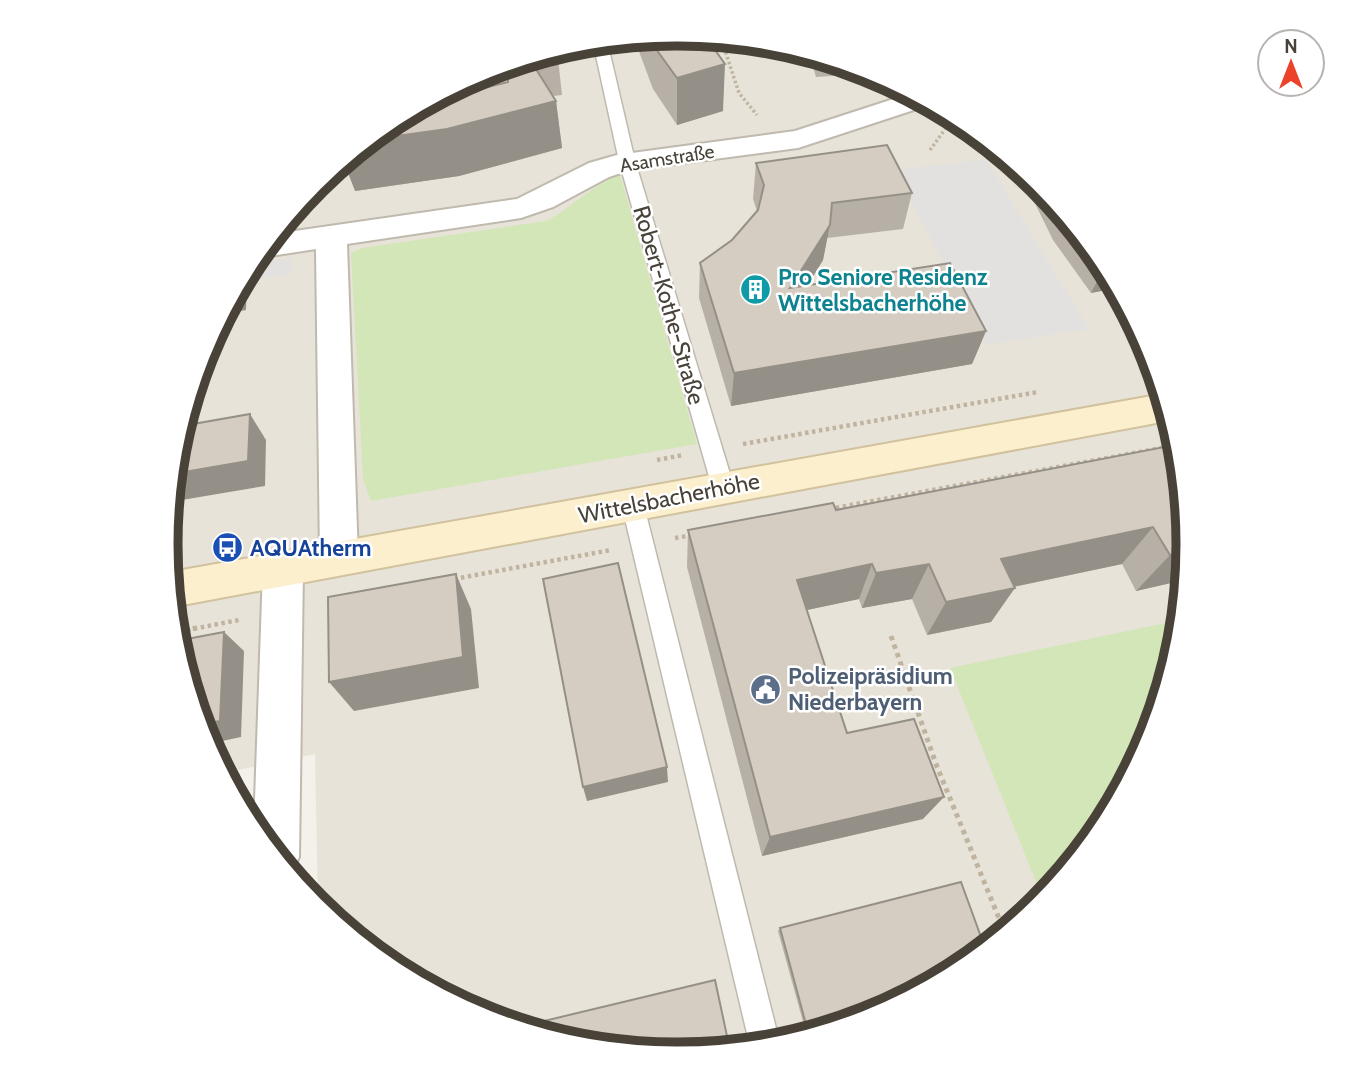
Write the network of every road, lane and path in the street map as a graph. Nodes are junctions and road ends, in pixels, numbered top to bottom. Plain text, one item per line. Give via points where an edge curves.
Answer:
1 (724, 48) edge
2 (602, 52) edge
3 (909, 103) edge
4 (945, 124) edge
5 (779, 142) junction
6 (930, 150) dead end
7 (627, 161) junction
8 (331, 235) junction
9 (280, 243) edge
10 (1157, 409) edge
11 (723, 487) junction
12 (633, 506) junction
13 (339, 558) junction
14 (283, 569) junction
15 (181, 588) edge
16 (891, 636) dead end
17 (276, 839) edge
18 (1000, 923) edge
19 (762, 1035) edge

1 - 5 path via 739,93
2 - 7 lane, Robert-Kothe-Straße
3 - 5 street, Asamstraße via 820,134
4 - 6 path
5 - 7 street, Asamstraße
7 - 8 street, Asamstraße via 521,208
7 - 11 lane, Robert-Kothe-Straße
8 - 9 street, Asamstraße
8 - 13 street
10 - 11 street, Wittelsbacherhöhe
11 - 12 street, Wittelsbacherhöhe
12 - 13 street, Wittelsbacherhöhe
12 - 19 lane
13 - 14 street, Wittelsbacherhöhe
14 - 15 street, Wittelsbacherhöhe
14 - 17 street
16 - 18 path

